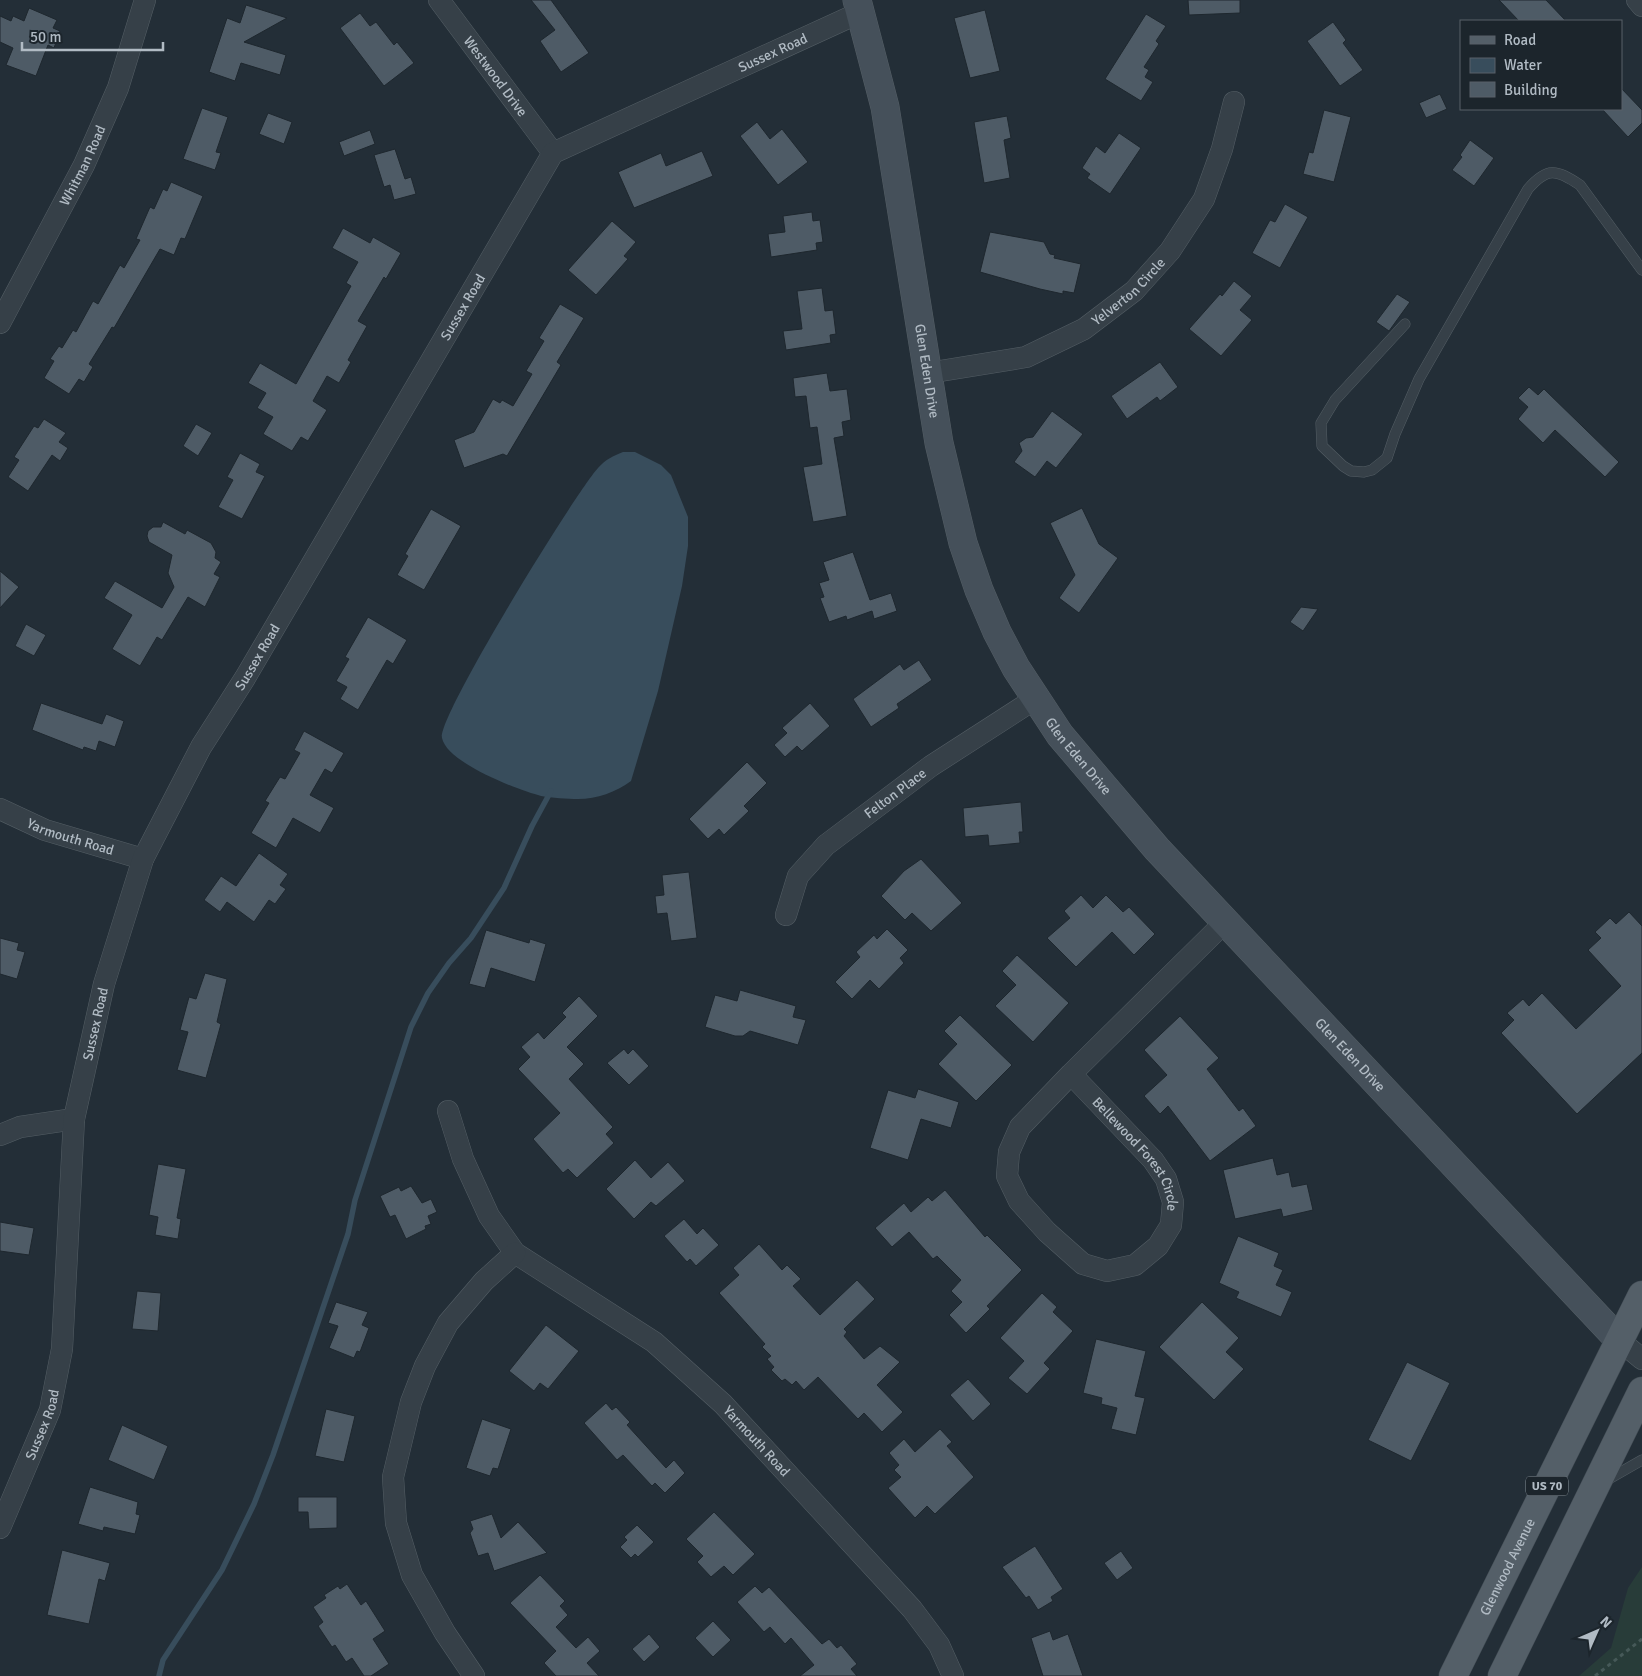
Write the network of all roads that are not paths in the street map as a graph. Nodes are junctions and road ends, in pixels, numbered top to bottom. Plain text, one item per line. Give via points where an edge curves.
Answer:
1 (145, 0) edge
2 (439, 0) edge
3 (1637, 0) edge
4 (859, 6) edge
5 (1642, 6) edge
6 (1234, 102) dead end
7 (553, 153) junction
8 (1642, 270) edge
9 (0, 323) edge
10 (1405, 324) dead end
11 (928, 373) junction
12 (1035, 699) junction
13 (0, 809) edge
14 (143, 859) junction
15 (786, 915) dead end
16 (1225, 922) junction
17 (1071, 1074) junction
18 (448, 1111) dead end
19 (74, 1119) junction
20 (0, 1135) edge
21 (515, 1253) junction
22 (1642, 1296) edge
23 (1619, 1340) junction
24 (1642, 1359) edge
25 (1642, 1391) edge
26 (1642, 1460) edge
27 (1595, 1487) junction
28 (0, 1528) edge
29 (474, 1676) edge
30 (953, 1676) edge
31 (1453, 1676) edge
32 (1502, 1676) edge

1 - 9 street, Whitman Road via 118,88 84,165
2 - 7 street, Westwood Drive
3 - 5 street
4 - 7 street, Sussex Road
4 - 11 main road, Glen Eden Drive via 885,107
6 - 11 street, Yelverton Circle via 1204,199 1170,251 1134,291 1084,329 1026,357
7 - 14 street, Sussex Road via 245,678 201,747
8 - 10 lane via 1580,185 1568,176 1552,172 1540,175 1528,189 1419,379 1387,458 1372,470 1351,471 1322,446 1321,423 1334,400
11 - 12 main road, Glen Eden Drive via 963,543 978,590 997,632
12 - 15 street, Felton Place via 931,766 826,845 798,876
12 - 16 main road, Glen Eden Drive via 1088,770
13 - 14 street, Yarmouth Road via 45,830
14 - 19 street, Sussex Road via 104,984
16 - 17 street, Bellewood Forest Circle
16 - 23 main road, Glen Eden Drive
17 - 17 street, Bellewood Forest Circle via 1020,1127 1009,1152 1007,1176 1019,1201 1083,1264 1107,1271 1135,1265 1158,1246 1171,1225 1173,1202 1166,1179 1153,1160
18 - 21 street, Yarmouth Road via 463,1160 488,1216
19 - 20 street via 20,1127
19 - 28 street, Sussex Road via 62,1349 50,1410
21 - 29 street via 484,1281 448,1323 410,1402 393,1477 396,1523 412,1576 445,1634
21 - 30 street, Yarmouth Road via 654,1342 723,1404 912,1609 938,1644
22 - 23 main road, Glenwood Avenue / US 70
23 - 24 street
23 - 31 main road, Glenwood Avenue / US 70
25 - 27 main road, US 70
26 - 27 lane
27 - 32 main road, US 70

